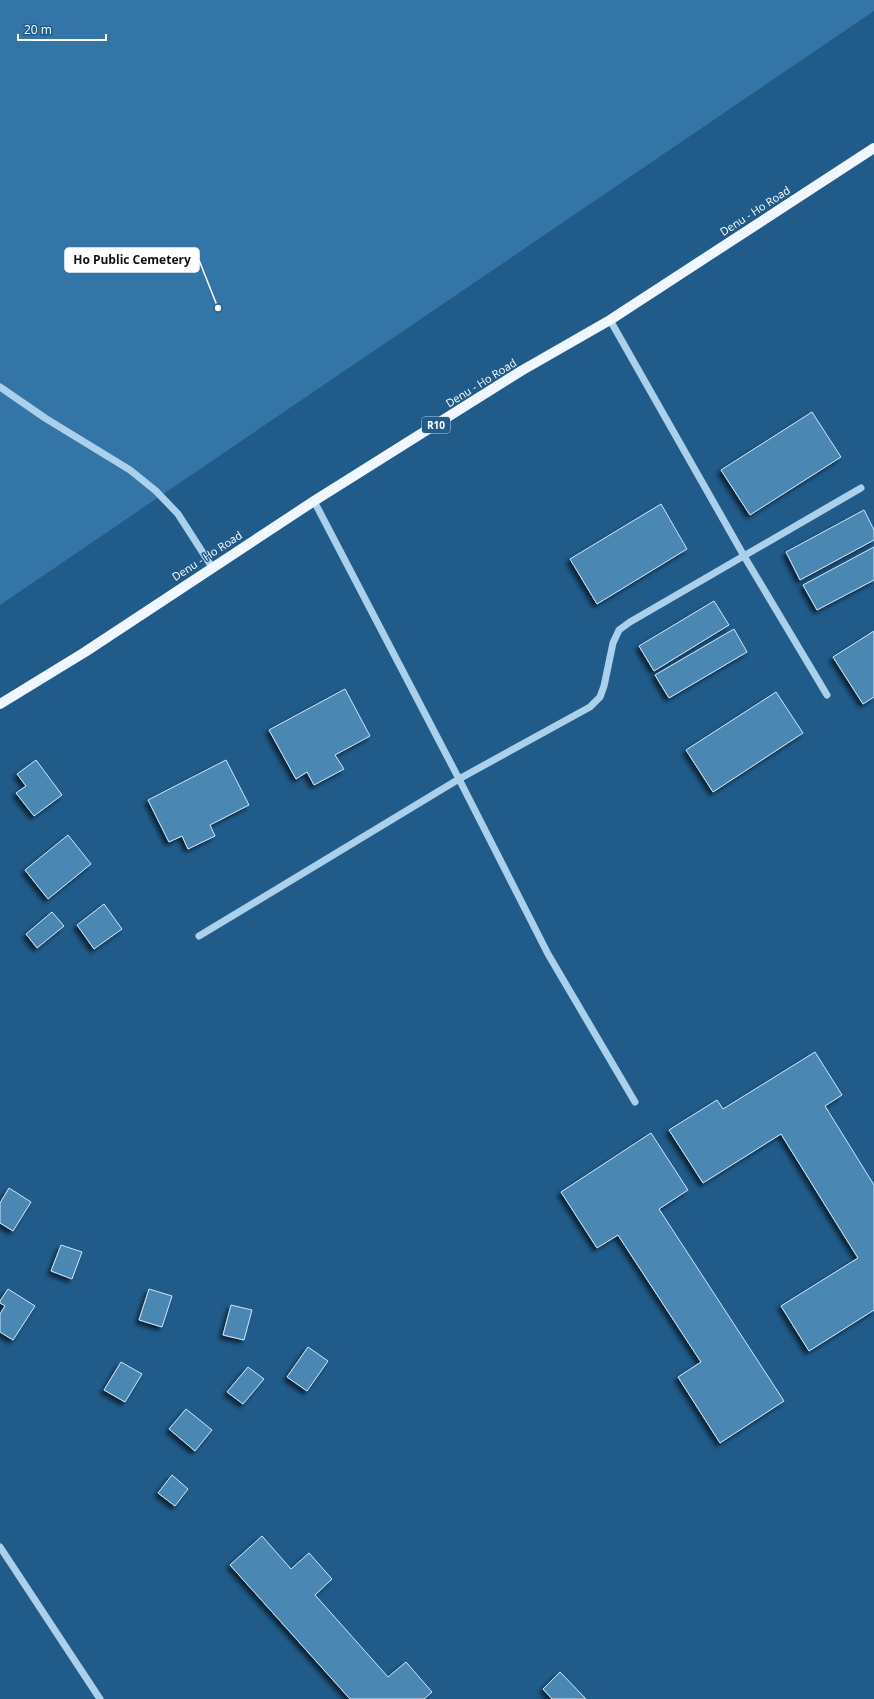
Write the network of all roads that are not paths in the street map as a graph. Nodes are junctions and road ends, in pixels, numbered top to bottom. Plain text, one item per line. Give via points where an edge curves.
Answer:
1 (874, 148) edge
2 (610, 320) junction
3 (0, 387) edge
4 (861, 488) dead end
5 (314, 501) junction
6 (744, 556) junction
7 (212, 567) junction
8 (827, 695) dead end
9 (0, 704) edge
10 (459, 779) junction
11 (199, 936) dead end
12 (636, 1102) dead end
13 (0, 1547) edge
14 (100, 1699) edge

1 - 2 main road, Denu - Ho Road / R10
2 - 5 main road, Denu - Ho Road / R10 via 521,371
2 - 6 street
3 - 7 street via 130,470 156,491 178,514
4 - 6 street
5 - 7 main road, Denu - Ho Road / R10
5 - 10 street
6 - 8 street
6 - 10 street via 619,630 612,643 600,697 590,706
7 - 9 main road, Denu - Ho Road / R10 via 85,652
10 - 11 street
10 - 12 street via 548,954
13 - 14 street

